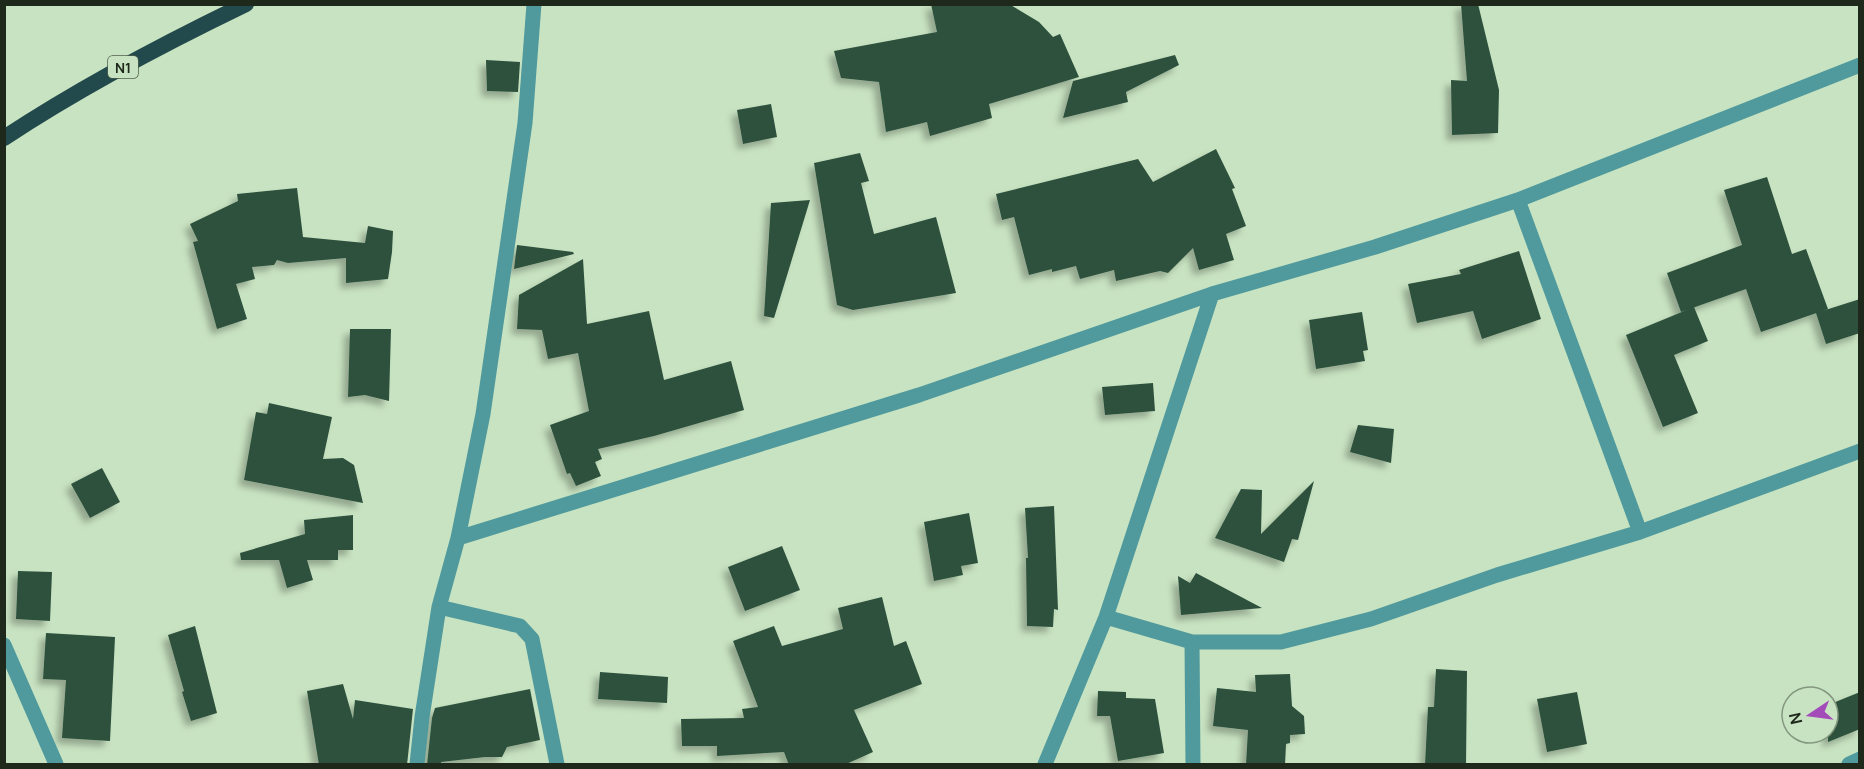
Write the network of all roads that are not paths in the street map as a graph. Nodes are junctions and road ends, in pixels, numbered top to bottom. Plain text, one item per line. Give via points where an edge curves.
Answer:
1 (534, 4) edge
2 (240, 6) edge
3 (1860, 65) edge
4 (4, 138) edge
5 (1518, 200) junction
6 (1212, 294) junction
7 (1860, 451) edge
8 (1640, 532) junction
9 (458, 538) junction
10 (439, 607) junction
11 (1106, 617) junction
12 (1192, 642) junction
13 (4, 645) edge
14 (1860, 759) edge
15 (56, 765) edge
16 (417, 765) edge
17 (557, 765) edge
18 (1045, 765) edge
19 (1193, 765) edge
20 (1849, 765) edge

1 - 9 street via 522,146 483,414
2 - 4 highway, N1 via 129,64
3 - 5 street
5 - 6 street
5 - 8 street
6 - 9 street via 919,395
6 - 11 street
7 - 8 street
8 - 12 street via 1497,575 1371,619 1281,642
9 - 10 street
10 - 16 street
10 - 17 street via 520,626 532,639
11 - 12 street
11 - 18 street
12 - 19 street
13 - 15 street
14 - 20 street

